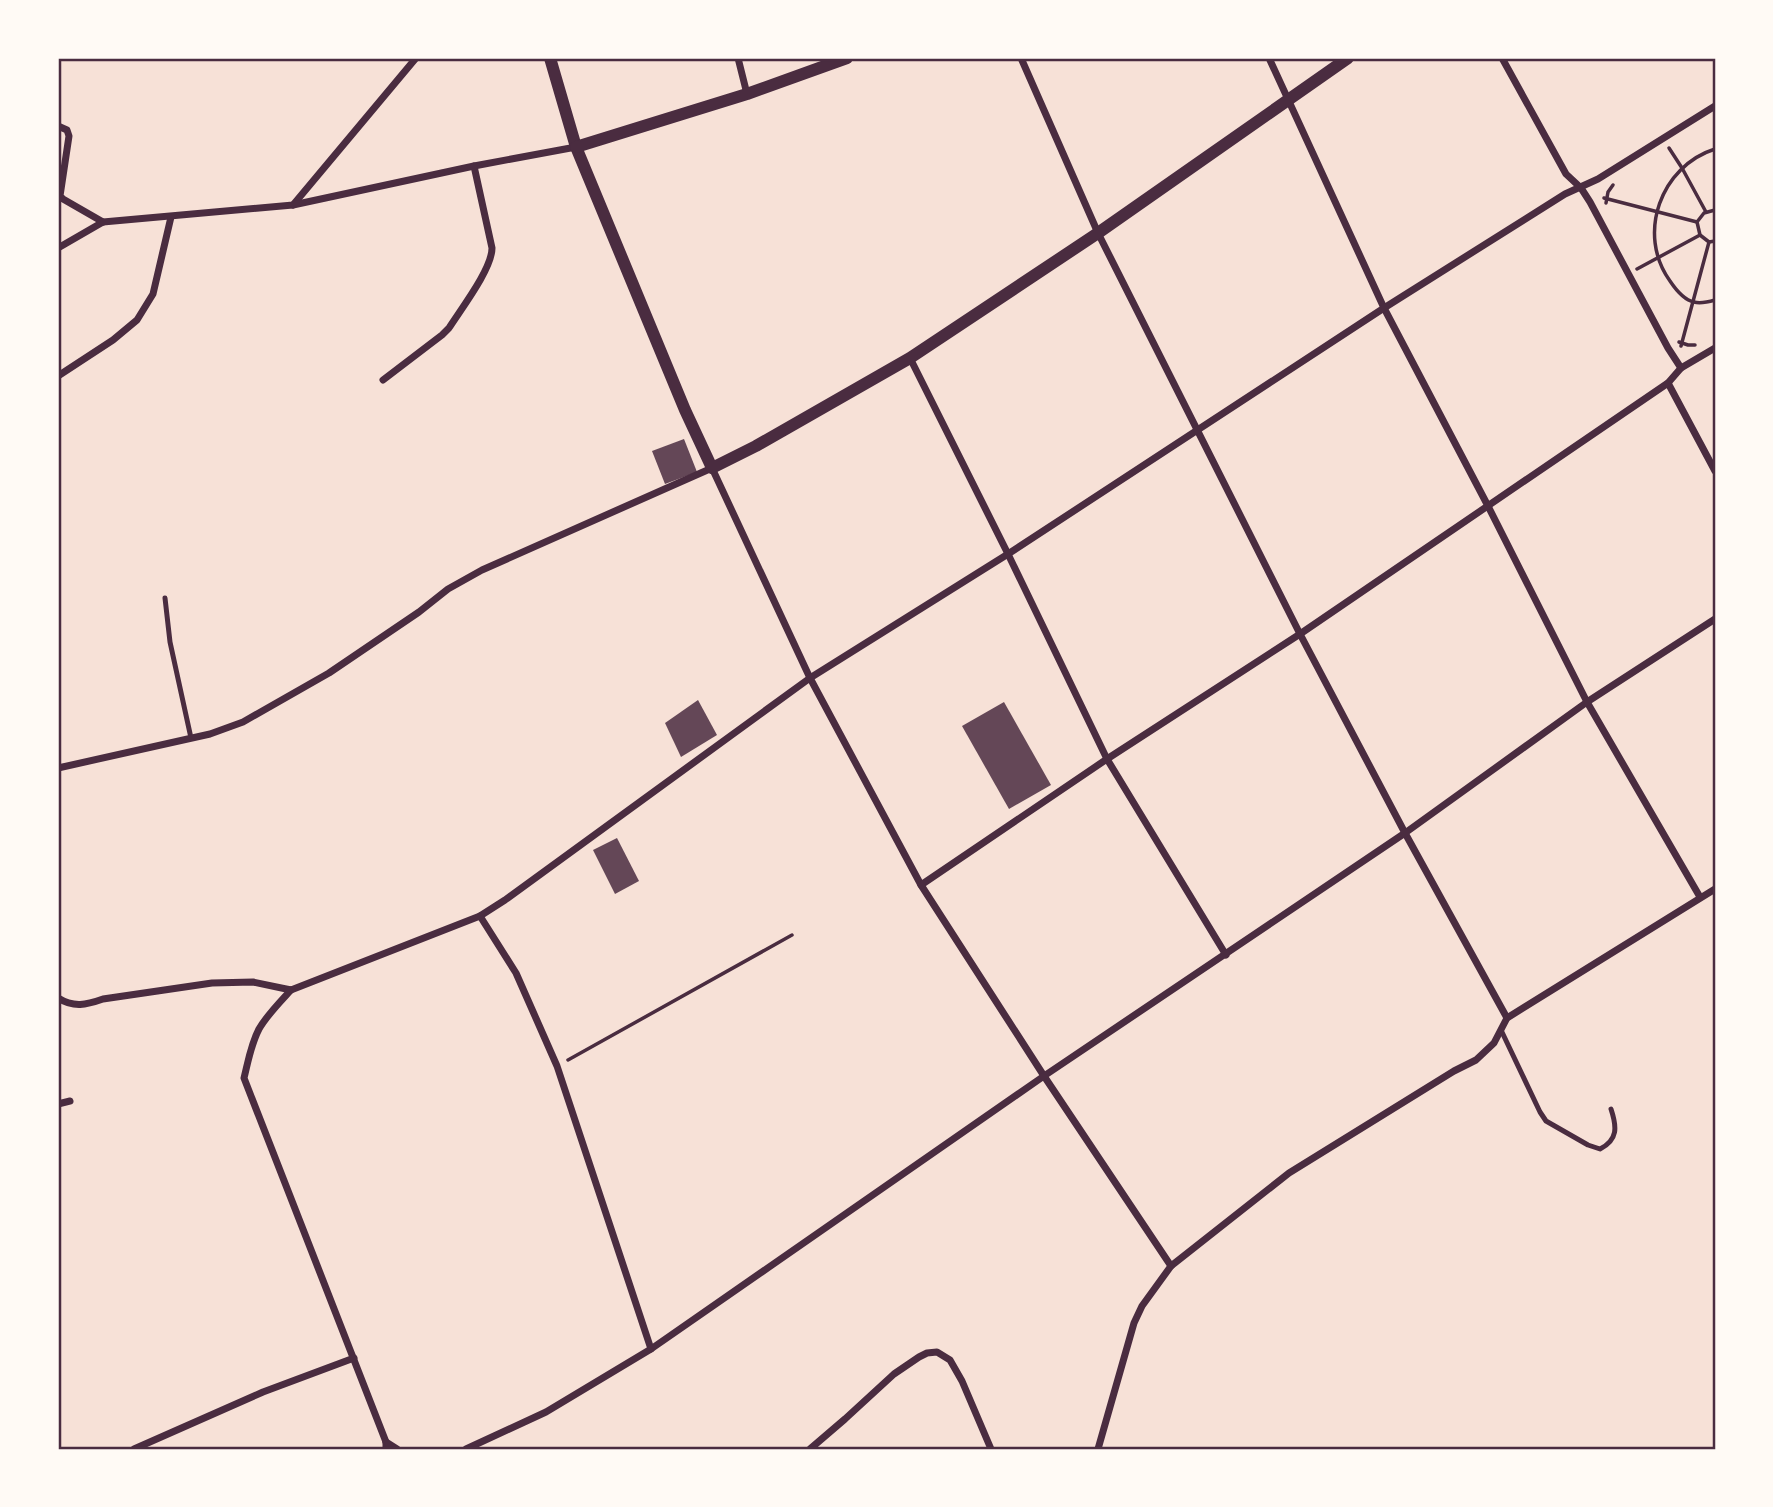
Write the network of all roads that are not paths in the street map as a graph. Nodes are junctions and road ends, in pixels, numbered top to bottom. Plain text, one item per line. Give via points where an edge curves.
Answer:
1 (416, 58) edge
2 (550, 58) edge
3 (738, 58) edge
4 (847, 58) edge
5 (1021, 58) edge
6 (1269, 58) edge
7 (1348, 58) edge
8 (1502, 58) edge
9 (747, 94) junction
10 (1288, 100) junction
11 (1715, 106) edge
12 (58, 126) edge
13 (576, 147) junction
14 (474, 166) junction
15 (1582, 190) junction
16 (293, 205) junction
17 (171, 217) junction
18 (103, 222) junction
19 (1098, 233) junction
20 (58, 248) edge
21 (1384, 308) junction
22 (1715, 348) edge
23 (910, 358) junction
24 (1679, 365) junction
25 (58, 376) edge
26 (383, 380) dead end
27 (1668, 383) junction
28 (1197, 430) junction
29 (712, 468) junction
30 (1715, 471) edge
31 (1488, 506) junction
32 (1009, 554) junction
33 (165, 598) dead end
34 (1715, 619) edge
35 (1300, 634) junction
36 (810, 678) junction
37 (1587, 702) junction
38 (191, 738) junction
39 (1107, 758) junction
40 (58, 768) edge
41 (1405, 833) junction
42 (920, 885) junction
43 (1715, 889) edge
44 (1700, 897) junction
45 (480, 916) junction
46 (1226, 955) junction
47 (291, 990) junction
48 (58, 998) edge
49 (1507, 1018) junction
50 (1501, 1030) junction
51 (1044, 1076) junction
52 (70, 1101) dead end
53 (58, 1104) edge
54 (1611, 1109) dead end
55 (1171, 1266) junction
56 (651, 1349) junction
57 (354, 1358) junction
58 (386, 1446) edge
59 (134, 1449) edge
60 (397, 1449) edge
61 (466, 1449) edge
62 (810, 1449) edge
63 (991, 1449) edge
64 (1098, 1449) edge

1 - 16 street
2 - 13 street
3 - 9 street
4 - 9 street
5 - 19 street
6 - 10 street
7 - 10 street
8 - 15 street via 1566,174
9 - 13 street
10 - 19 street
10 - 21 street
11 - 15 street
12 - 18 street via 69,136 60,196
13 - 14 street
13 - 29 street
14 - 16 street
14 - 26 street via 492,258 443,335
15 - 21 street via 1565,194
15 - 24 street
16 - 17 street
17 - 18 street
17 - 25 street via 153,294 137,320
18 - 20 street
19 - 23 street
19 - 28 street
21 - 28 street
21 - 31 street
22 - 24 street
23 - 29 street
23 - 32 street
24 - 27 street
27 - 30 street
27 - 31 street
28 - 32 street
28 - 35 street
29 - 36 street
29 - 38 street via 482,570 297,691 243,722
31 - 35 street
31 - 37 street
32 - 36 street
32 - 39 street
33 - 38 lane
34 - 37 street
35 - 39 street
35 - 41 street
36 - 42 street
36 - 45 street
37 - 41 street
37 - 44 street
38 - 40 street
39 - 42 street
39 - 46 street
41 - 46 street
41 - 49 street
42 - 51 street
43 - 44 street
44 - 49 street
45 - 47 street
45 - 56 street via 516,973 558,1066
46 - 51 street
47 - 48 street via 253,982 212,983 87,1005 76,1006
47 - 57 street via 259,1029 244,1078
49 - 50 street
50 - 54 lane via 1546,1121 1600,1149 1614,1134
50 - 55 street via 1476,1060 1289,1173
51 - 55 street
51 - 56 street
52 - 53 street
55 - 64 street via 1134,1323
56 - 61 street via 546,1412
57 - 58 street
57 - 59 street
58 - 60 street
62 - 63 street via 894,1374 919,1357 937,1352 950,1360 962,1381

